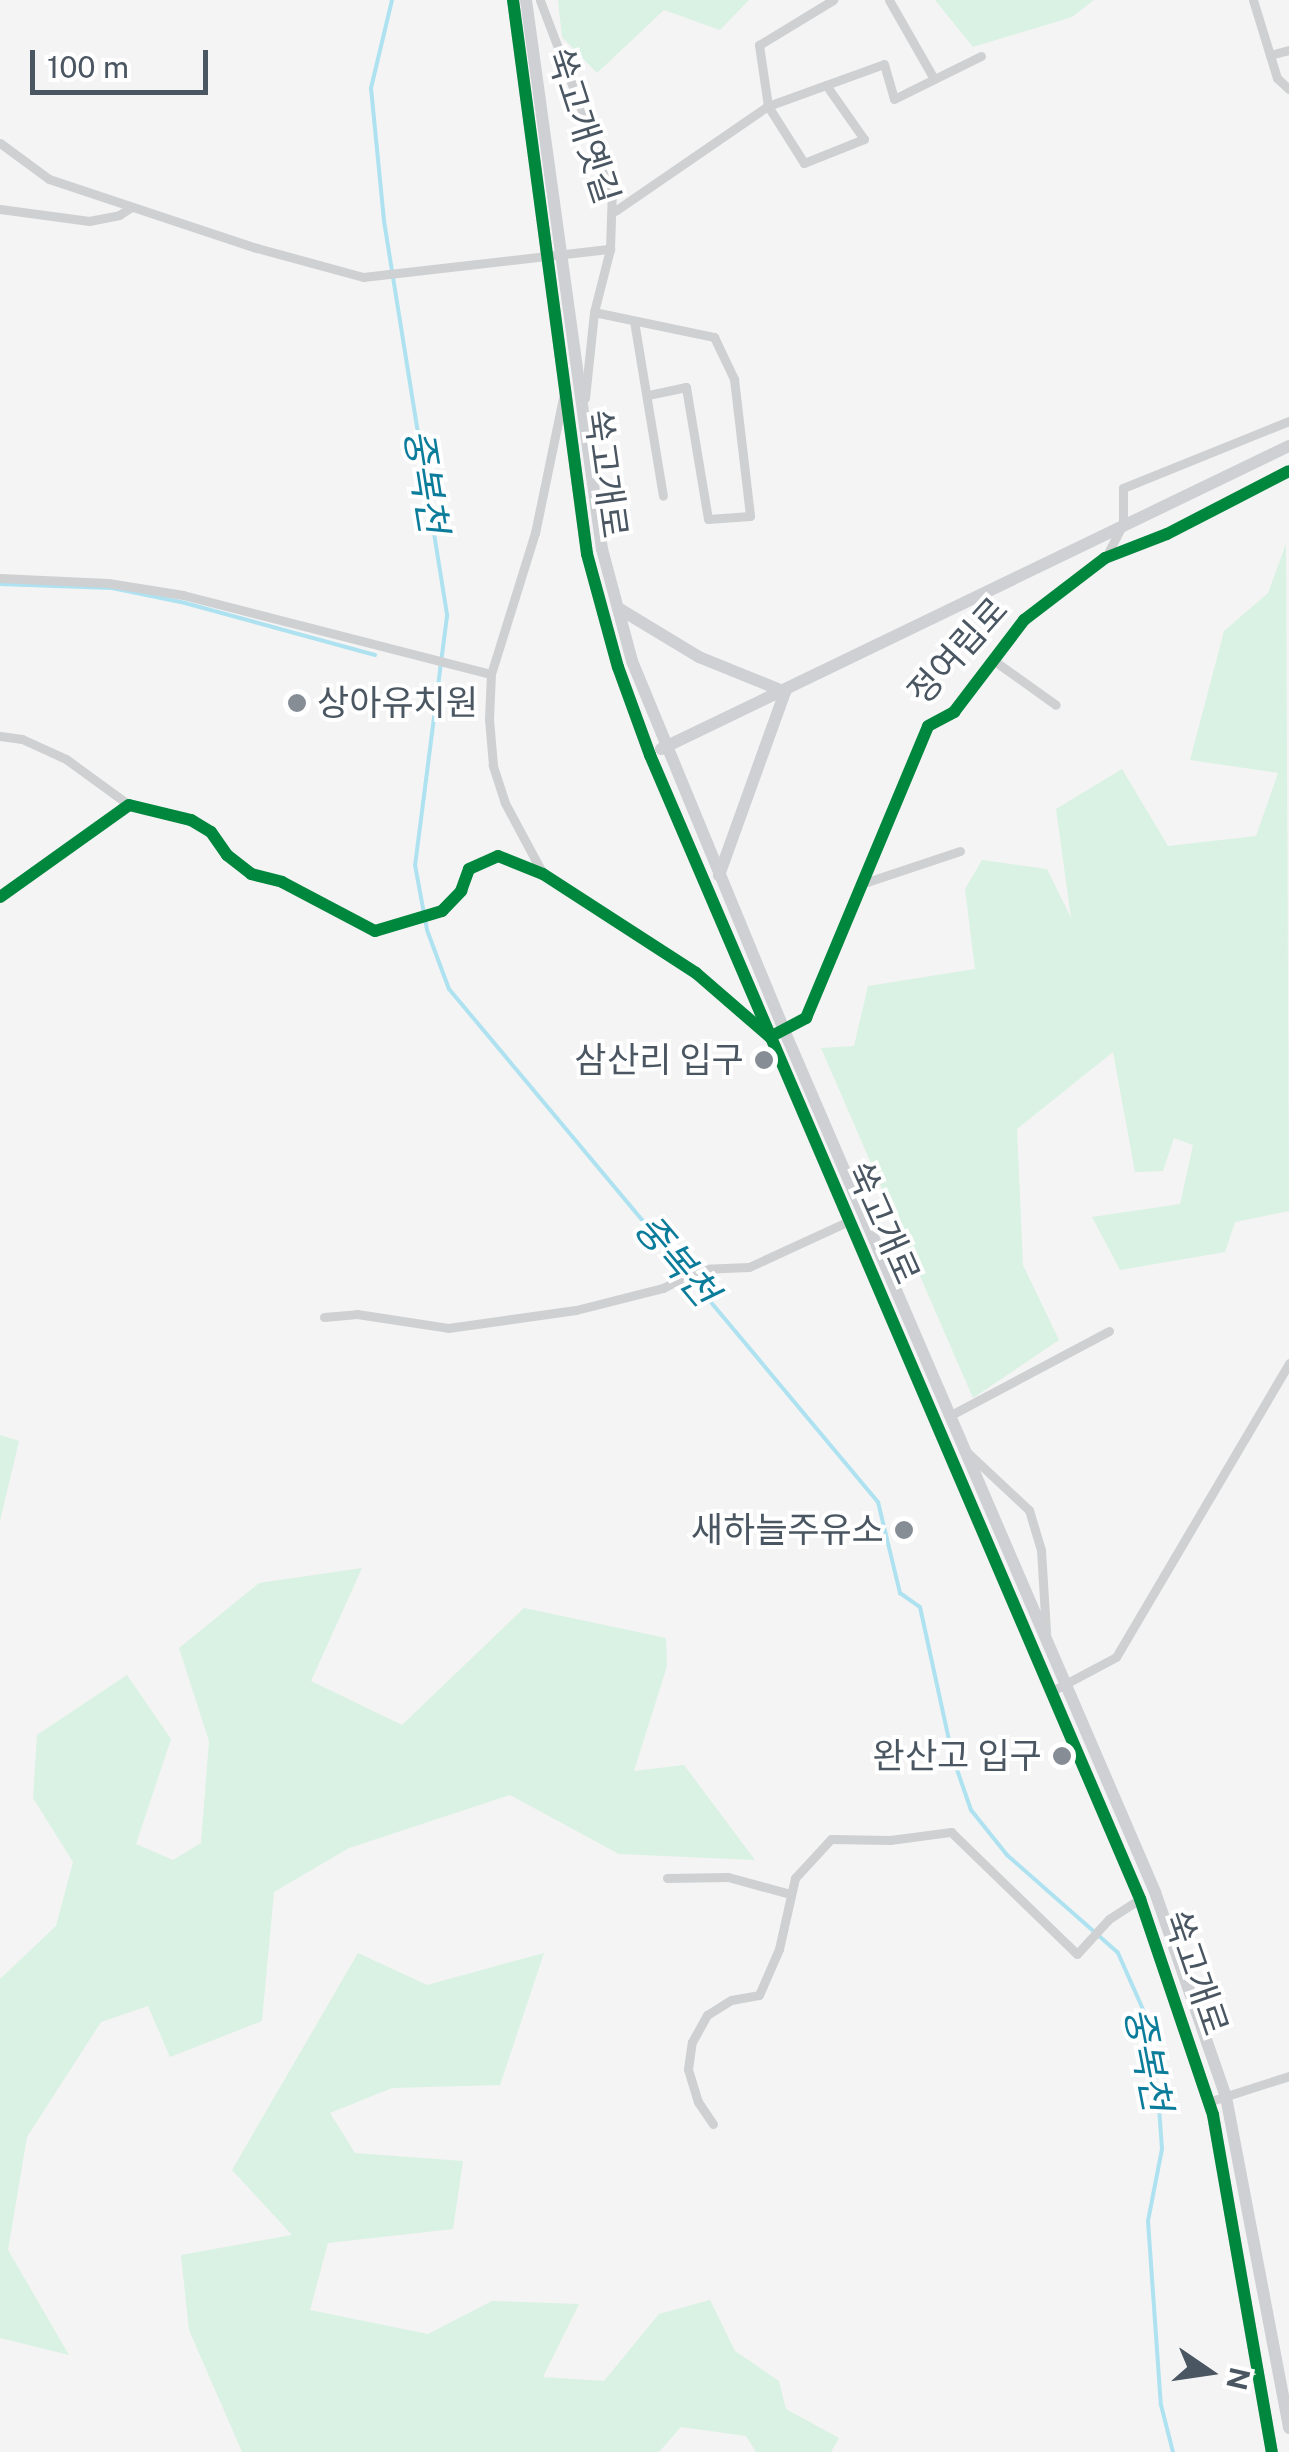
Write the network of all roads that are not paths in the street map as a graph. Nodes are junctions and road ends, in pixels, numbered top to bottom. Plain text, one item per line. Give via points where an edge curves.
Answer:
1 (513, 0) edge
2 (526, 0) edge
3 (540, 0) edge
4 (833, 0) edge
5 (889, 0) edge
6 (1253, 0) edge
7 (1289, 50) edge
8 (1270, 55) junction
9 (981, 56) dead end
10 (934, 78) junction
11 (826, 86) junction
12 (1289, 89) edge
13 (768, 106) junction
14 (0, 143) edge
15 (132, 207) junction
16 (0, 208) edge
17 (614, 211) junction
18 (610, 249) junction
19 (562, 256) junction
20 (546, 258) junction
21 (594, 312) junction
22 (634, 321) junction
23 (564, 392) junction
24 (649, 394) junction
25 (584, 410) junction
26 (1289, 421) edge
27 (1289, 446) edge
28 (1289, 471) edge
29 (663, 496) dead end
30 (1123, 523) junction
31 (1105, 558) junction
32 (0, 578) edge
33 (618, 608) junction
34 (993, 660) junction
35 (491, 674) junction
36 (785, 692) junction
37 (1056, 705) dead end
38 (0, 736) edge
39 (664, 748) junction
40 (650, 754) junction
41 (129, 805) junction
42 (960, 851) dead end
43 (544, 874) junction
44 (719, 875) junction
45 (867, 882) junction
46 (0, 896) edge
47 (784, 1030) junction
48 (770, 1037) junction
49 (849, 1221) junction
50 (324, 1317) dead end
51 (1110, 1331) dead end
52 (1289, 1363) edge
53 (951, 1415) junction
54 (968, 1453) junction
55 (1046, 1635) junction
56 (1068, 1683) junction
57 (1054, 1690) junction
58 (667, 1878) dead end
59 (790, 1894) junction
60 (1140, 1899) junction
61 (1289, 2076) edge
62 (1226, 2097) junction
63 (1208, 2102) junction
64 (712, 2124) dead end
65 (1289, 2428) edge
66 (1272, 2452) edge

1 - 20 street, 쑥고개로
2 - 19 street, 쑥고개로
3 - 17 street, 쑥고개옛길 via 612,190
4 - 13 street via 760,46
5 - 10 street
6 - 8 street
7 - 8 street
8 - 12 street via 1277,78
9 - 10 street
10 - 11 street via 894,99 884,64
11 - 13 street
11 - 13 street via 864,139 804,163
13 - 17 street
14 - 15 street, 쑥고개옛길 via 49,179
15 - 16 street via 89,220
15 - 20 street, 쑥고개옛길 via 363,278
17 - 18 street, 쑥고개옛길
18 - 19 street, 쑥고개옛길
18 - 21 street
19 - 20 street, 쑥고개옛길
19 - 25 street, 쑥고개로
20 - 23 street, 쑥고개로
21 - 22 street
21 - 25 street
22 - 24 street
22 - 24 street via 714,336 734,379 750,516 708,519 686,386
23 - 35 street via 535,533
23 - 40 street, 쑥고개로 via 587,554
24 - 29 street
25 - 33 street, 쑥고개로 via 602,549
26 - 30 street via 1123,488
27 - 30 street, 정여립로
28 - 31 street, 정여립로
30 - 31 street
30 - 36 street, 정여립로
31 - 34 street, 정여립로 via 1024,620
32 - 35 street via 108,582 183,595
33 - 36 street via 699,657
33 - 39 street, 쑥고개로
34 - 37 street
34 - 45 street, 정여립로 via 954,712 928,726
35 - 43 street via 493,765 505,803
36 - 39 street, 정여립로
36 - 44 street
38 - 41 street via 66,758
39 - 40 street, 정여립로
39 - 44 street, 쑥고개로
40 - 48 street, 쑥고개로
41 - 43 street via 191,820 251,874 282,882 376,931 431,916 461,892 469,869 498,856
41 - 46 street
42 - 45 street
43 - 48 street via 696,973
44 - 47 street, 쑥고개로
45 - 47 street, 정여립로 via 806,1018
47 - 48 street, 정여립로
47 - 53 street, 쑥고개로
48 - 49 street, 쑥고개로
49 - 50 street via 749,1266 700,1270 576,1310 448,1328 358,1314
49 - 57 street, 쑥고개로
51 - 53 street
52 - 56 street via 1116,1657
53 - 54 street, 쑥고개로
54 - 55 street, 쑥고개로
54 - 55 street via 1030,1510
55 - 56 street, 쑥고개로
56 - 57 street
56 - 62 street, 쑥고개로 via 1155,1892
57 - 60 street, 쑥고개로
58 - 59 street via 728,1877
59 - 60 street via 795,1878 831,1839 951,1832 1077,1954 1108,1919
59 - 64 street via 779,1948 759,1995 731,2000 707,2015 692,2042 688,2070
60 - 63 street, 쑥고개로
61 - 62 street
62 - 63 street
62 - 65 street, 쑥고개로
63 - 66 street, 쑥고개로

